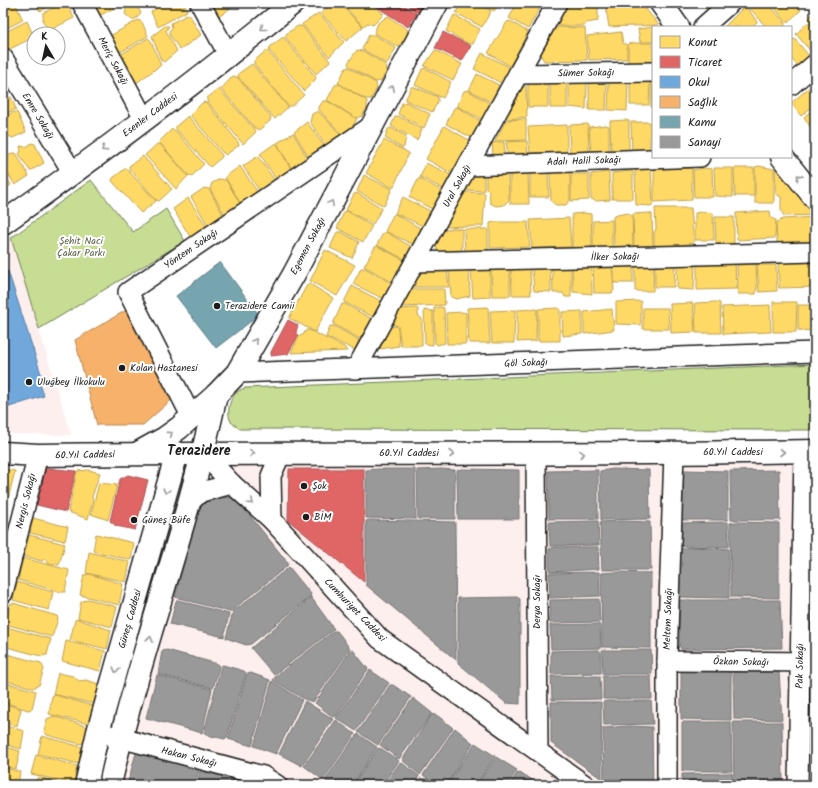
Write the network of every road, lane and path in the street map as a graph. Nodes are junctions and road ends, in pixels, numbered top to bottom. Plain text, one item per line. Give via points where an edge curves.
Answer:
1 (82, 3) edge
2 (200, 3) edge
3 (293, 3) edge
4 (437, 3) edge
5 (557, 3) edge
6 (661, 3) edge
7 (730, 3) edge
8 (677, 26) edge
9 (704, 26) edge
10 (228, 56) junction
11 (3, 58) edge
12 (815, 64) edge
13 (652, 72) edge
14 (520, 74) junction
15 (792, 84) edge
16 (144, 119) junction
17 (370, 127) junction
18 (674, 158) edge
19 (783, 158) edge
20 (468, 166) junction
21 (73, 173) junction
22 (815, 198) edge
23 (3, 223) edge
24 (815, 252) edge
25 (415, 262) junction
26 (815, 352) edge
27 (356, 369) junction
28 (237, 373) junction
29 (216, 395) junction
30 (191, 416) junction
31 (809, 451) edge
32 (3, 453) edge
33 (281, 453) junction
34 (674, 453) junction
35 (136, 454) junction
36 (177, 454) junction
37 (204, 454) junction
38 (536, 454) junction
39 (38, 456) junction
40 (232, 484) junction
41 (191, 501) junction
42 (272, 520) junction
43 (4, 589) edge
44 (667, 661) junction
45 (808, 662) edge
46 (98, 732) junction
47 (120, 739) junction
48 (538, 751) junction
49 (267, 782) edge
50 (86, 785) edge
51 (110, 785) edge
52 (585, 785) edge
53 (667, 785) edge
54 (798, 785) edge

1 - 16 street, Meriç Sokağı
2 - 10 street
3 -> 10 main road, Esenler Caddesi
17 -> 4 main road, Egemen Sokağı
5 - 14 street, Ural Sokağı
6 - 8 main road
7 - 9 street
10 - 16 main road, Esenler Caddesi
11 - 21 street, Emre Sokağı
12 - 15 street
13 - 14 street, Sümer Sokağı
14 - 20 street, Ural Sokağı
16 -> 21 main road, Esenler Caddesi
28 -> 17 main road, Egemen Sokağı via 294,274
17 - 30 street, Yöntem Sokağı via 128,292
18 - 20 street, Adalı Halil Sokağı
22 -> 19 main road
20 - 25 street, Ural Sokağı
21 - 23 main road, Esenler Caddesi
24 - 25 street, İlker Sokağı
25 - 27 street, Ural Sokağı
26 - 27 street, Göl Sokağı
27 - 28 street, Göl Sokağı
28 - 29 main road, Egemen Sokağı
29 - 30 main road, Egemen Sokağı
29 - 37 main road
35 -> 30 main road, Egemen Sokağı via 165,438
34 -> 31 main road, 60.Yıl Caddesi
31 - 45 street, Pak Sokağı
32 - 39 main road, 60.Yıl Caddesi
37 -> 33 main road, 60.Yıl Caddesi
33 -> 38 main road, 60.Yıl Caddesi
33 - 42 street via 271,476
38 -> 34 main road, 60.Yıl Caddesi
34 - 44 street, Meltem Sokağı
35 - 36 main road, 60.Yıl Caddesi
35 - 39 main road, 60.Yıl Caddesi
36 - 37 main road, 60.Yıl Caddesi
36 -> 46 main road, Güneş Caddesi
37 - 40 street, Cumhuriyet Caddesi
37 - 41 main road
38 - 48 street, Derya Sokağı
39 - 43 street, Nergis Sokağı
40 - 41 street via 201,492
40 -> 42 street, Cumhuriyet Caddesi
47 -> 41 main road
42 - 48 street, Cumhuriyet Caddesi via 380,638
44 - 45 street, Özkan Sokağı
44 - 53 street, Meltem Sokağı
45 - 54 street, Pak Sokağı
46 - 47 street, Hakan Sokağı
46 - 50 main road, Güneş Caddesi
47 - 49 street, Hakan Sokağı
47 - 51 main road
48 - 52 street, Cumhuriyet Caddesi

